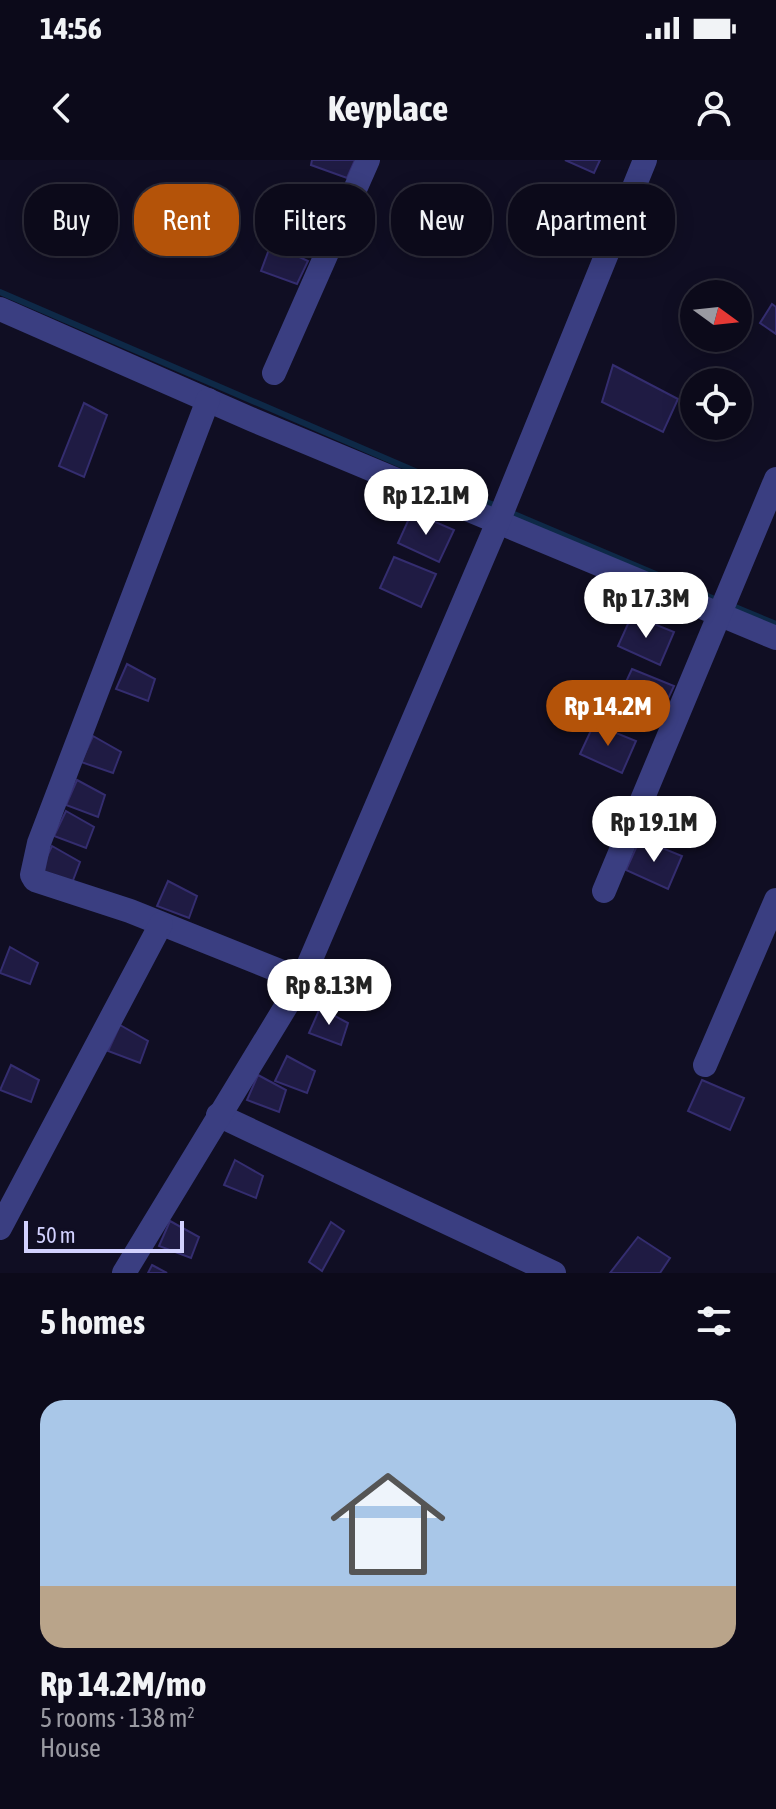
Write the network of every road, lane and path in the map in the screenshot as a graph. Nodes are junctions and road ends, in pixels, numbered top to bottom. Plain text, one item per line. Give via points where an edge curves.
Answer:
1 (368, 160) edge
2 (645, 160) edge
3 (0, 309) edge
4 (274, 373) dead end
5 (208, 400) junction
6 (776, 479) edge
7 (498, 522) junction
8 (720, 614) junction
9 (776, 638) edge
10 (604, 891) dead end
11 (776, 900) edge
12 (161, 924) junction
13 (302, 980) junction
14 (705, 1065) dead end
15 (211, 1128) junction
16 (0, 1228) edge
17 (124, 1273) edge
18 (554, 1273) edge

1 - 4 street
2 - 7 street
3 - 5 street
5 - 7 street
5 - 12 street via 31,870 35,880
6 - 8 street
7 - 8 street
7 - 13 street
8 - 9 street
8 - 10 street
11 - 14 street
12 - 13 street
12 - 16 street
13 - 15 street
15 - 17 street
15 - 18 street

